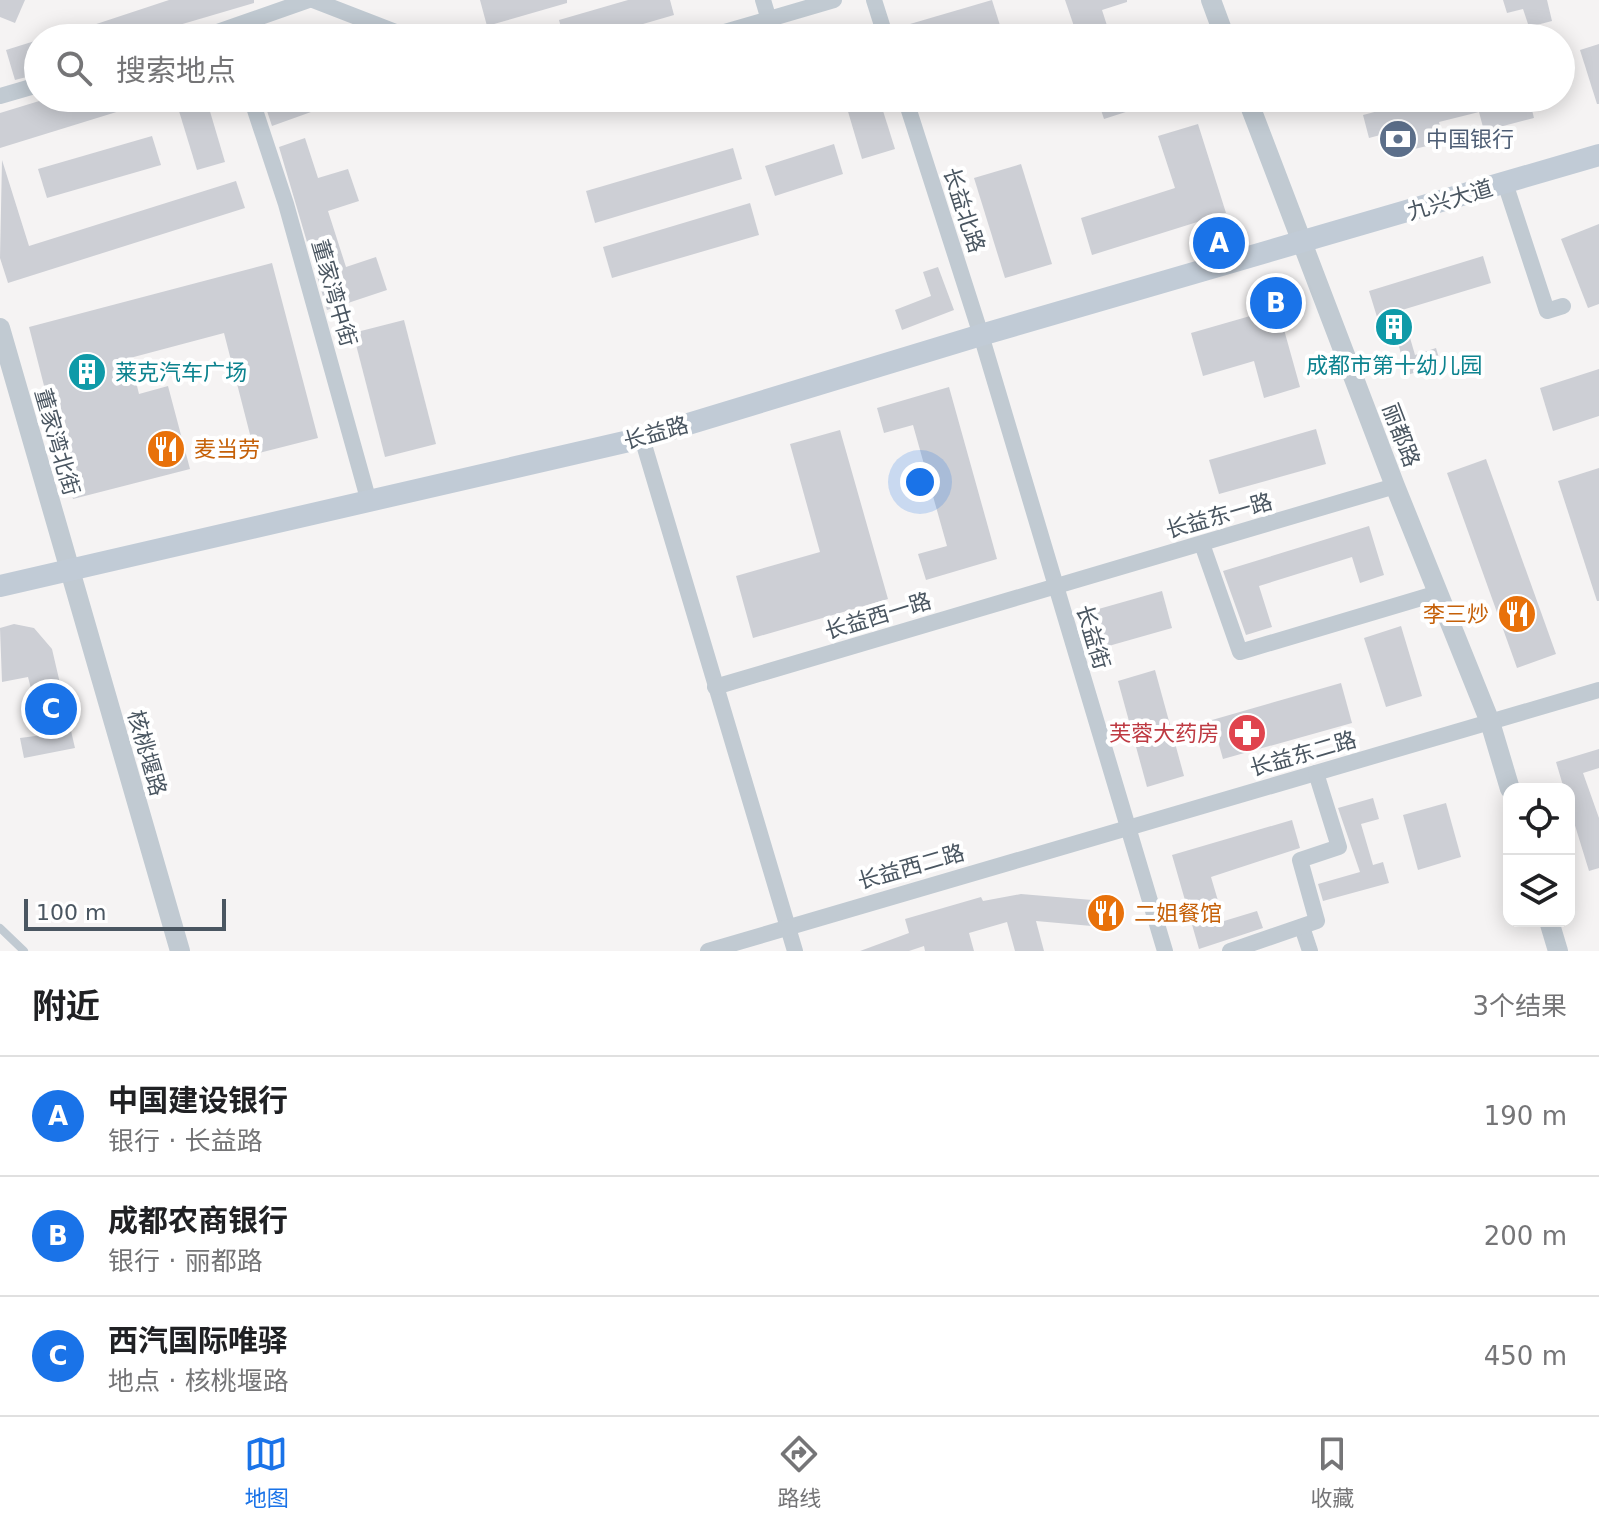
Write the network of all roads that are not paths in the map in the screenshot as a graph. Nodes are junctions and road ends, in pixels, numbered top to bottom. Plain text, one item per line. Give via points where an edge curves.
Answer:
1 (311, 0) edge
2 (763, 0) edge
3 (834, 0) edge
4 (874, 0) edge
5 (1211, 0) edge
6 (769, 20) junction
7 (254, 24) edge
8 (374, 24) edge
9 (755, 24) edge
10 (882, 24) edge
11 (1220, 24) edge
12 (24, 89) edge
13 (0, 96) edge
14 (256, 112) edge
15 (909, 112) edge
16 (1252, 112) edge
17 (1599, 155) edge
18 (1505, 183) junction
19 (1302, 244) junction
20 (1563, 306) dead end
21 (0, 328) edge
22 (981, 335) junction
23 (642, 438) junction
24 (1395, 486) junction
25 (369, 502) junction
26 (1202, 544) junction
27 (68, 569) junction
28 (0, 586) edge
29 (1054, 586) junction
30 (1438, 593) junction
31 (715, 687) junction
32 (1599, 690) edge
33 (1490, 722) junction
34 (1316, 773) junction
35 (1508, 783) edge
36 (1128, 828) junction
37 (786, 926) junction
38 (1302, 927) junction
39 (1551, 927) edge
40 (0, 928) edge
41 (24, 951) edge
42 (180, 951) edge
43 (708, 951) edge
44 (795, 951) edge
45 (1165, 951) edge
46 (1230, 951) edge
47 (1310, 951) edge
48 (1558, 951) edge

1 - 7 street
1 - 8 street
2 - 6 street
3 - 6 street
4 - 10 street
5 - 11 street
6 - 9 street
12 - 13 street
14 - 25 street, 董家湾中街
15 - 22 street, 长益北路
16 - 19 street, 丽都路
17 - 18 main road, 九兴大道
18 - 19 main road, 九兴大道
18 - 20 street via 1539,262 1547,311
19 - 22 main road, 长益路
19 - 24 street, 丽都路
21 - 27 street, 董家湾北街
22 - 23 main road, 长益路
22 - 29 street, 长益街
23 - 25 main road, 长益路
23 - 31 street
24 - 26 street, 长益东一路
24 - 30 street, 丽都路
25 - 27 main road, 长益路
26 - 29 street, 长益东一路
26 - 30 street via 1240,652
27 - 28 main road, 长益路
27 - 42 street, 核桃堰路
29 - 31 street, 长益西一路
29 - 36 street, 长益街
30 - 33 street, 丽都路
31 - 37 street
32 - 33 street, 长益东二路
33 - 34 street, 长益东二路
33 - 35 street, 丽都路
34 - 36 street, 长益东二路
34 - 38 street via 1339,847 1300,860 1317,921
36 - 37 street, 长益西二路
36 - 45 street, 长益街
37 - 43 street, 长益西二路
37 - 44 street
38 - 46 street
38 - 47 street
39 - 48 street
40 - 41 lane

